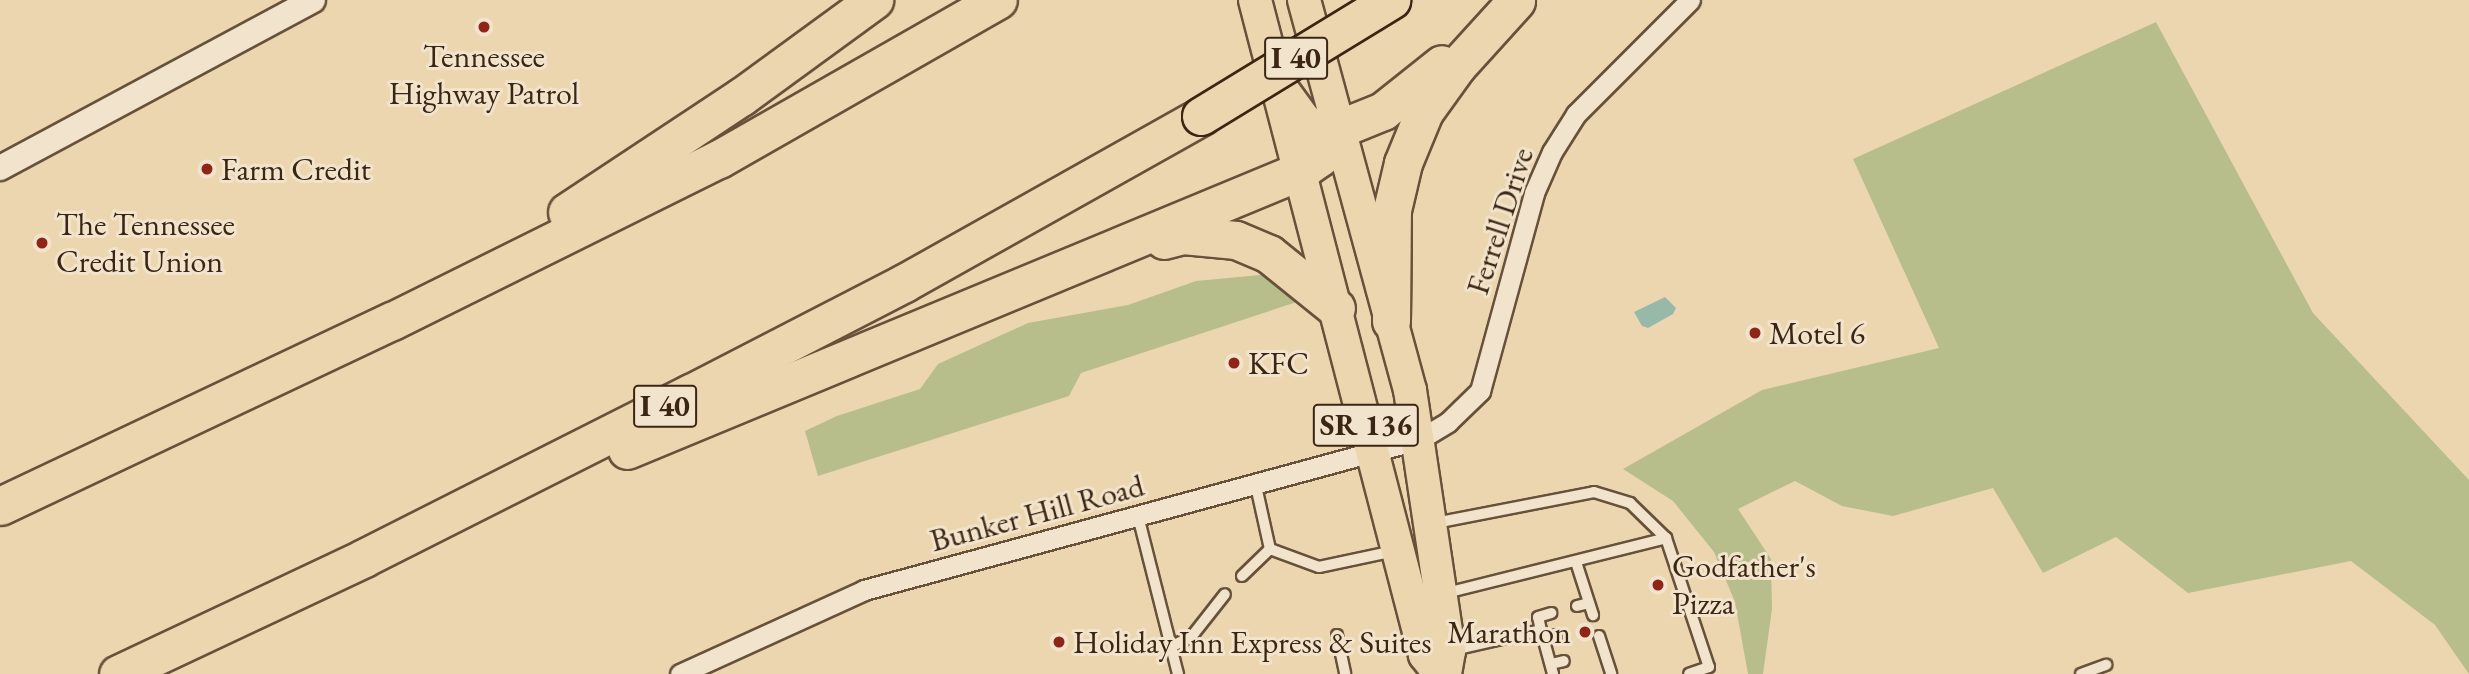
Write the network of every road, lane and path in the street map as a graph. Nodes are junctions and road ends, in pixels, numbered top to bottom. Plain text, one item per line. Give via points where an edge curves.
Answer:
1 (313, 0) edge
2 (874, 0) edge
3 (998, 0) edge
4 (1255, 0) edge
5 (1304, 0) edge
6 (1391, 0) edge
7 (1690, 0) edge
8 (1517, 1) edge
9 (1279, 89) junction
10 (1339, 130) junction
11 (0, 168) edge
12 (1300, 171) junction
13 (1092, 261) junction
14 (1336, 308) junction
15 (392, 321) junction
16 (1391, 321) junction
17 (1420, 439) junction
18 (1373, 452) junction
19 (1256, 486) junction
20 (0, 506) edge
21 (1138, 516) junction
22 (1432, 524) junction
23 (1666, 538) junction
24 (1270, 549) junction
25 (1398, 550) junction
26 (364, 558) junction
27 (1576, 562) junction
28 (1319, 568) junction
29 (1242, 576) dead end
30 (1322, 579) dead end
31 (1225, 594) dead end
32 (1441, 594) junction
33 (1589, 603) junction
34 (1577, 606) dead end
35 (1551, 613) dead end
36 (1592, 615) dead end
37 (1542, 634) junction
38 (1337, 635) dead end
39 (1557, 635) dead end
40 (1600, 636) dead end
41 (1171, 647) junction
42 (1604, 651) junction
43 (1591, 654) dead end
44 (1564, 661) dead end
45 (2106, 665) dead end
46 (1445, 666) edge
47 (1552, 669) edge
48 (1611, 672) edge
49 (118, 674) edge
50 (680, 674) edge
51 (1178, 674) edge
52 (1345, 674) edge
53 (1599, 674) edge
54 (1689, 674) edge
55 (2081, 674) edge

1 - 11 street
2 - 15 highway via 593,196
3 - 15 highway via 719,159
4 - 9 main road, SR 136
5 - 10 main road, SR 136
6 - 26 highway, I 40, bridge via 1201,116 904,283
7 - 17 street, Ferrell Drive via 1576,114 1552,152 1534,192 1480,391 1448,422
8 - 10 highway via 1401,99
8 - 16 highway via 1457,66 1424,112 1403,163 1392,210
9 - 10 highway via 1294,114 1312,128
9 - 12 main road, SR 136
10 - 12 highway via 1320,157
10 - 16 main road, SR 136
12 - 13 highway
12 - 14 main road, SR 136
13 - 14 highway via 1183,235 1236,240 1269,254
13 - 26 highway
14 - 18 main road, SR 136
15 - 20 highway
16 - 17 main road, SR 136
17 - 18 street, Bunker Hill Road
17 - 22 main road, SR 136
18 - 19 street, Bunker Hill Road
18 - 25 main road, SR 136
19 - 21 street, Bunker Hill Road
19 - 24 lane
21 - 41 lane
21 - 50 street, Bunker Hill Road via 864,590
22 - 23 lane via 1594,492 1630,503
22 - 32 main road, SR 136
23 - 27 lane
23 - 54 lane via 1709,667
24 - 28 lane
24 - 29 lane
25 - 28 lane
25 - 46 main road, SR 136 via 1425,655
26 - 49 highway, I 40
27 - 32 lane
27 - 33 lane
28 - 30 lane
31 - 41 lane via 1192,636
32 - 46 main road, SR 136
33 - 34 lane
33 - 36 lane
35 - 37 lane via 1538,617
37 - 39 lane
37 - 46 lane
37 - 47 lane
38 - 52 lane
40 - 42 lane
41 - 51 lane
42 - 43 lane
42 - 48 lane
44 - 47 lane
45 - 55 lane
48 - 53 lane

